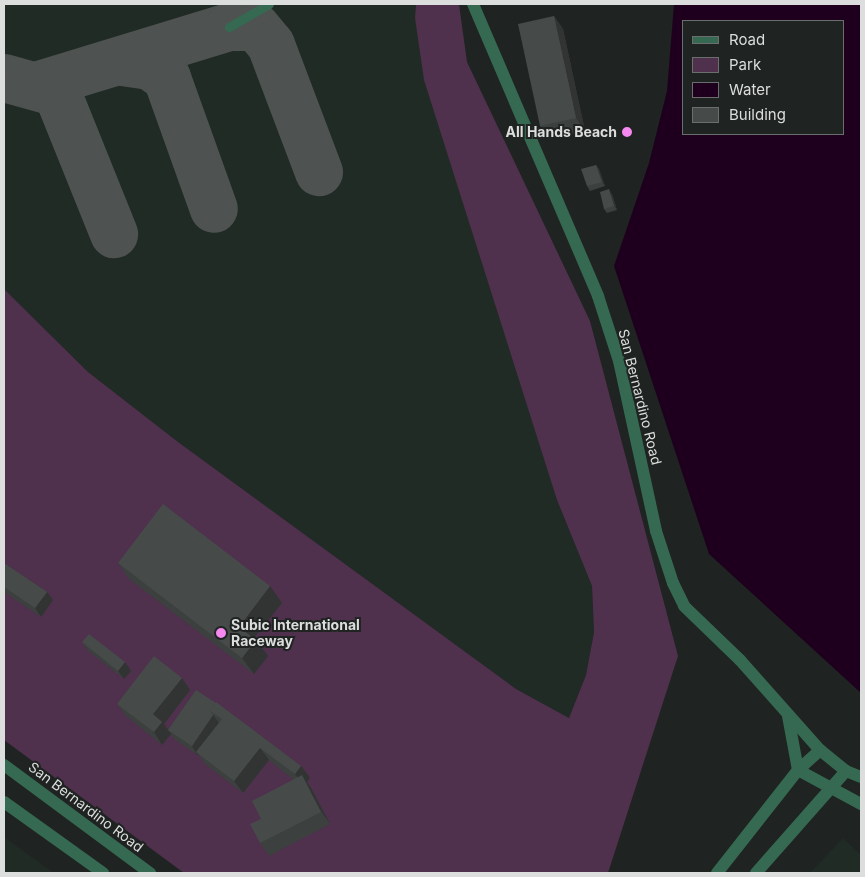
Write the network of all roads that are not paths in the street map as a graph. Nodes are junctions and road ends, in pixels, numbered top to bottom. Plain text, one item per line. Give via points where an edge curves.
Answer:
1 (269, 4) edge
2 (473, 4) edge
3 (229, 26) dead end
4 (788, 716) junction
5 (820, 750) junction
6 (4, 765) edge
7 (798, 770) junction
8 (846, 771) junction
9 (861, 777) edge
10 (832, 788) junction
11 (4, 802) edge
12 (861, 804) edge
13 (103, 873) edge
14 (150, 873) edge
15 (717, 873) edge
16 (756, 873) edge

1 - 3 lane
2 - 4 street, San Bernardino Road via 598,296 619,361 656,531 673,583 684,606 740,660
4 - 5 street, San Bernardino Road
4 - 7 street
5 - 7 street
5 - 8 street, San Bernardino Road
6 - 14 street, San Bernardino Road
7 - 10 street
7 - 15 street
8 - 9 street, San Bernardino Road
8 - 10 street
10 - 12 street
10 - 16 street
11 - 13 street

